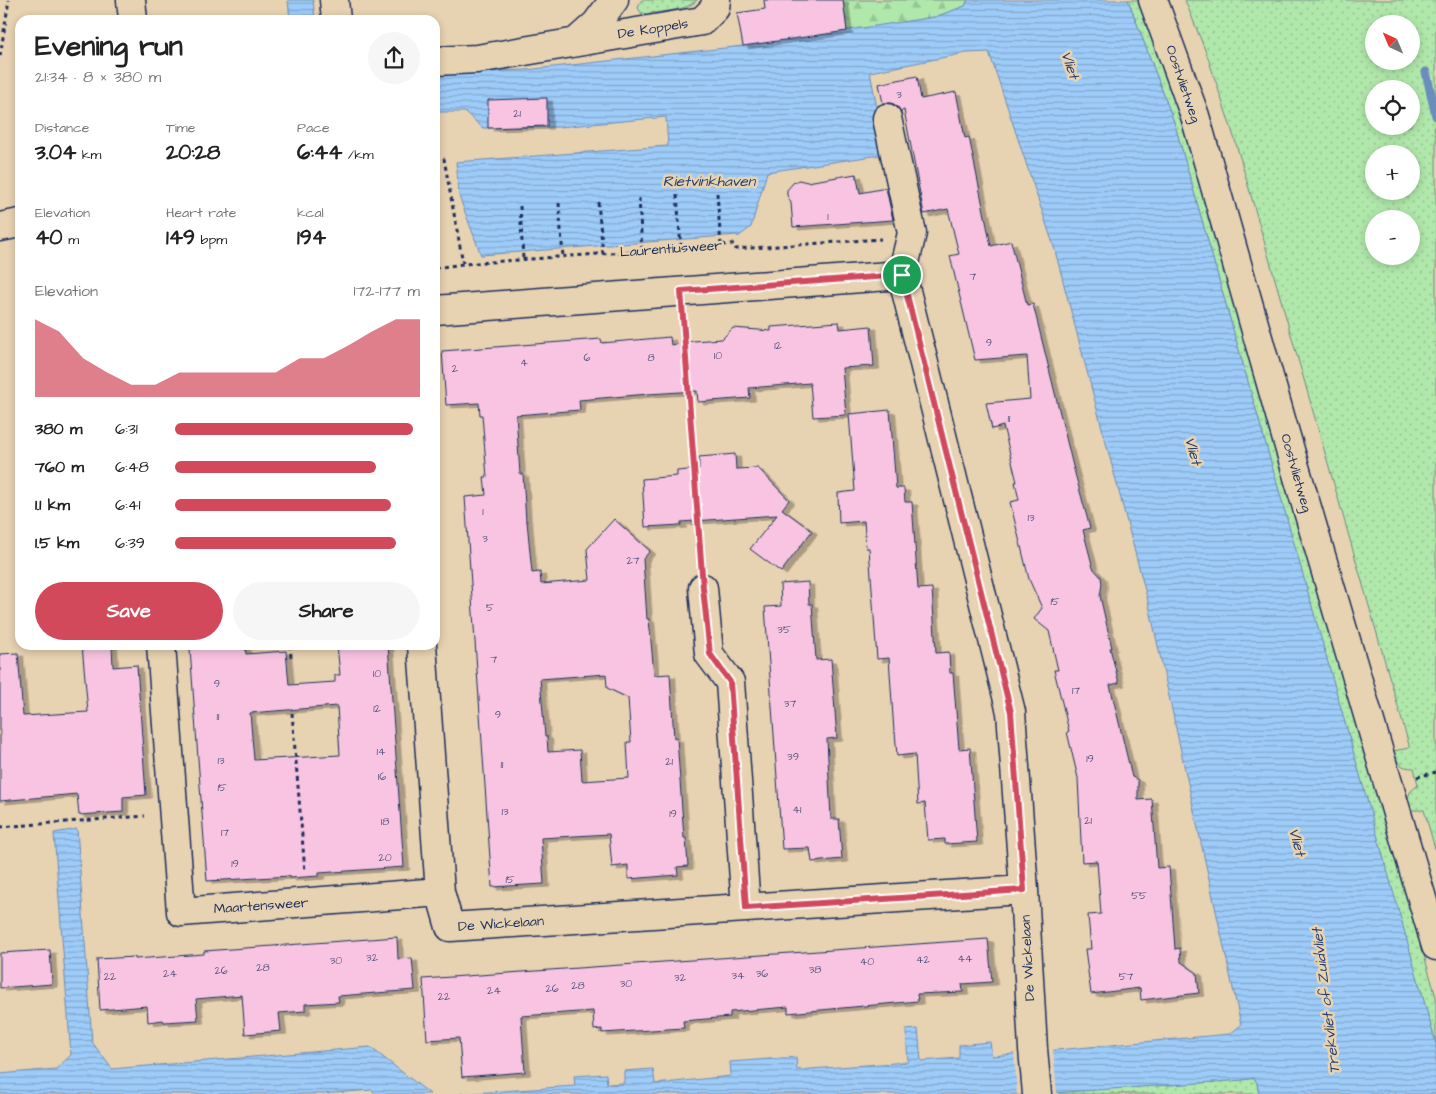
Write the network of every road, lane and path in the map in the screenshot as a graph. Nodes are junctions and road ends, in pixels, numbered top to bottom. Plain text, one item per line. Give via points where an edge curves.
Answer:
1 (9, 0) edge
2 (131, 0) edge
3 (334, 0) edge
4 (614, 0) edge
5 (716, 0) edge
6 (1153, 0) edge
7 (132, 15) edge
8 (336, 15) edge
9 (578, 41) junction
10 (0, 56) edge
11 (440, 61) edge
12 (887, 118) dead end
13 (440, 159) edge
14 (717, 192) dead end
15 (677, 195) dead end
16 (639, 198) dead end
17 (598, 202) dead end
18 (559, 203) dead end
19 (520, 206) dead end
20 (15, 224) edge
21 (0, 227) edge
22 (721, 245) junction
23 (681, 248) junction
24 (642, 251) junction
25 (603, 254) junction
26 (563, 257) junction
27 (523, 260) junction
28 (463, 264) junction
29 (440, 267) edge
30 (902, 275) junction
31 (681, 291) junction
32 (440, 310) edge
33 (703, 588) joint
34 (161, 650) edge
35 (290, 650) edge
36 (422, 650) edge
37 (291, 657) dead end
38 (292, 713) dead end
39 (173, 814) junction
40 (0, 827) edge
41 (1024, 890) junction
42 (440, 892) junction
43 (307, 903) junction
44 (746, 908) junction
45 (1436, 946) edge
46 (1037, 1094) edge

1 - 10 path
2 - 7 street
3 - 8 street
4 - 9 street, De Koppels
5 - 9 street, De Koppels via 714,8 702,21
6 - 45 street, Oostvlietweg via 1195,116
9 - 11 street, De Koppels via 477,59
12 - 30 street via 912,234
13 - 28 path via 444,159
14 - 22 path
15 - 23 path
16 - 24 path
17 - 25 path
18 - 26 path
19 - 27 path
20 - 21 street
22 - 23 path, Laurentiusweer
22 - 30 path, Laurentiusweer via 734,244 736,249 890,238
23 - 24 path, Laurentiusweer
24 - 25 path, Laurentiusweer
25 - 26 path, Laurentiusweer
26 - 27 path, Laurentiusweer
27 - 28 path, Laurentiusweer
28 - 29 path, Laurentiusweer
30 - 31 street
30 - 41 street via 1011,712
31 - 32 street
31 - 33 path
33 - 44 street via 710,654 730,682
34 - 39 street, Maartensweer
35 - 37 path
36 - 42 street, De Wickelaan
38 - 43 path
39 - 40 path
39 - 43 street, Maartensweer via 181,912
41 - 44 street, De Wickelaan
41 - 46 street, De Wickelaan
42 - 43 street, Maartensweer
42 - 44 street, De Wickelaan via 450,927

